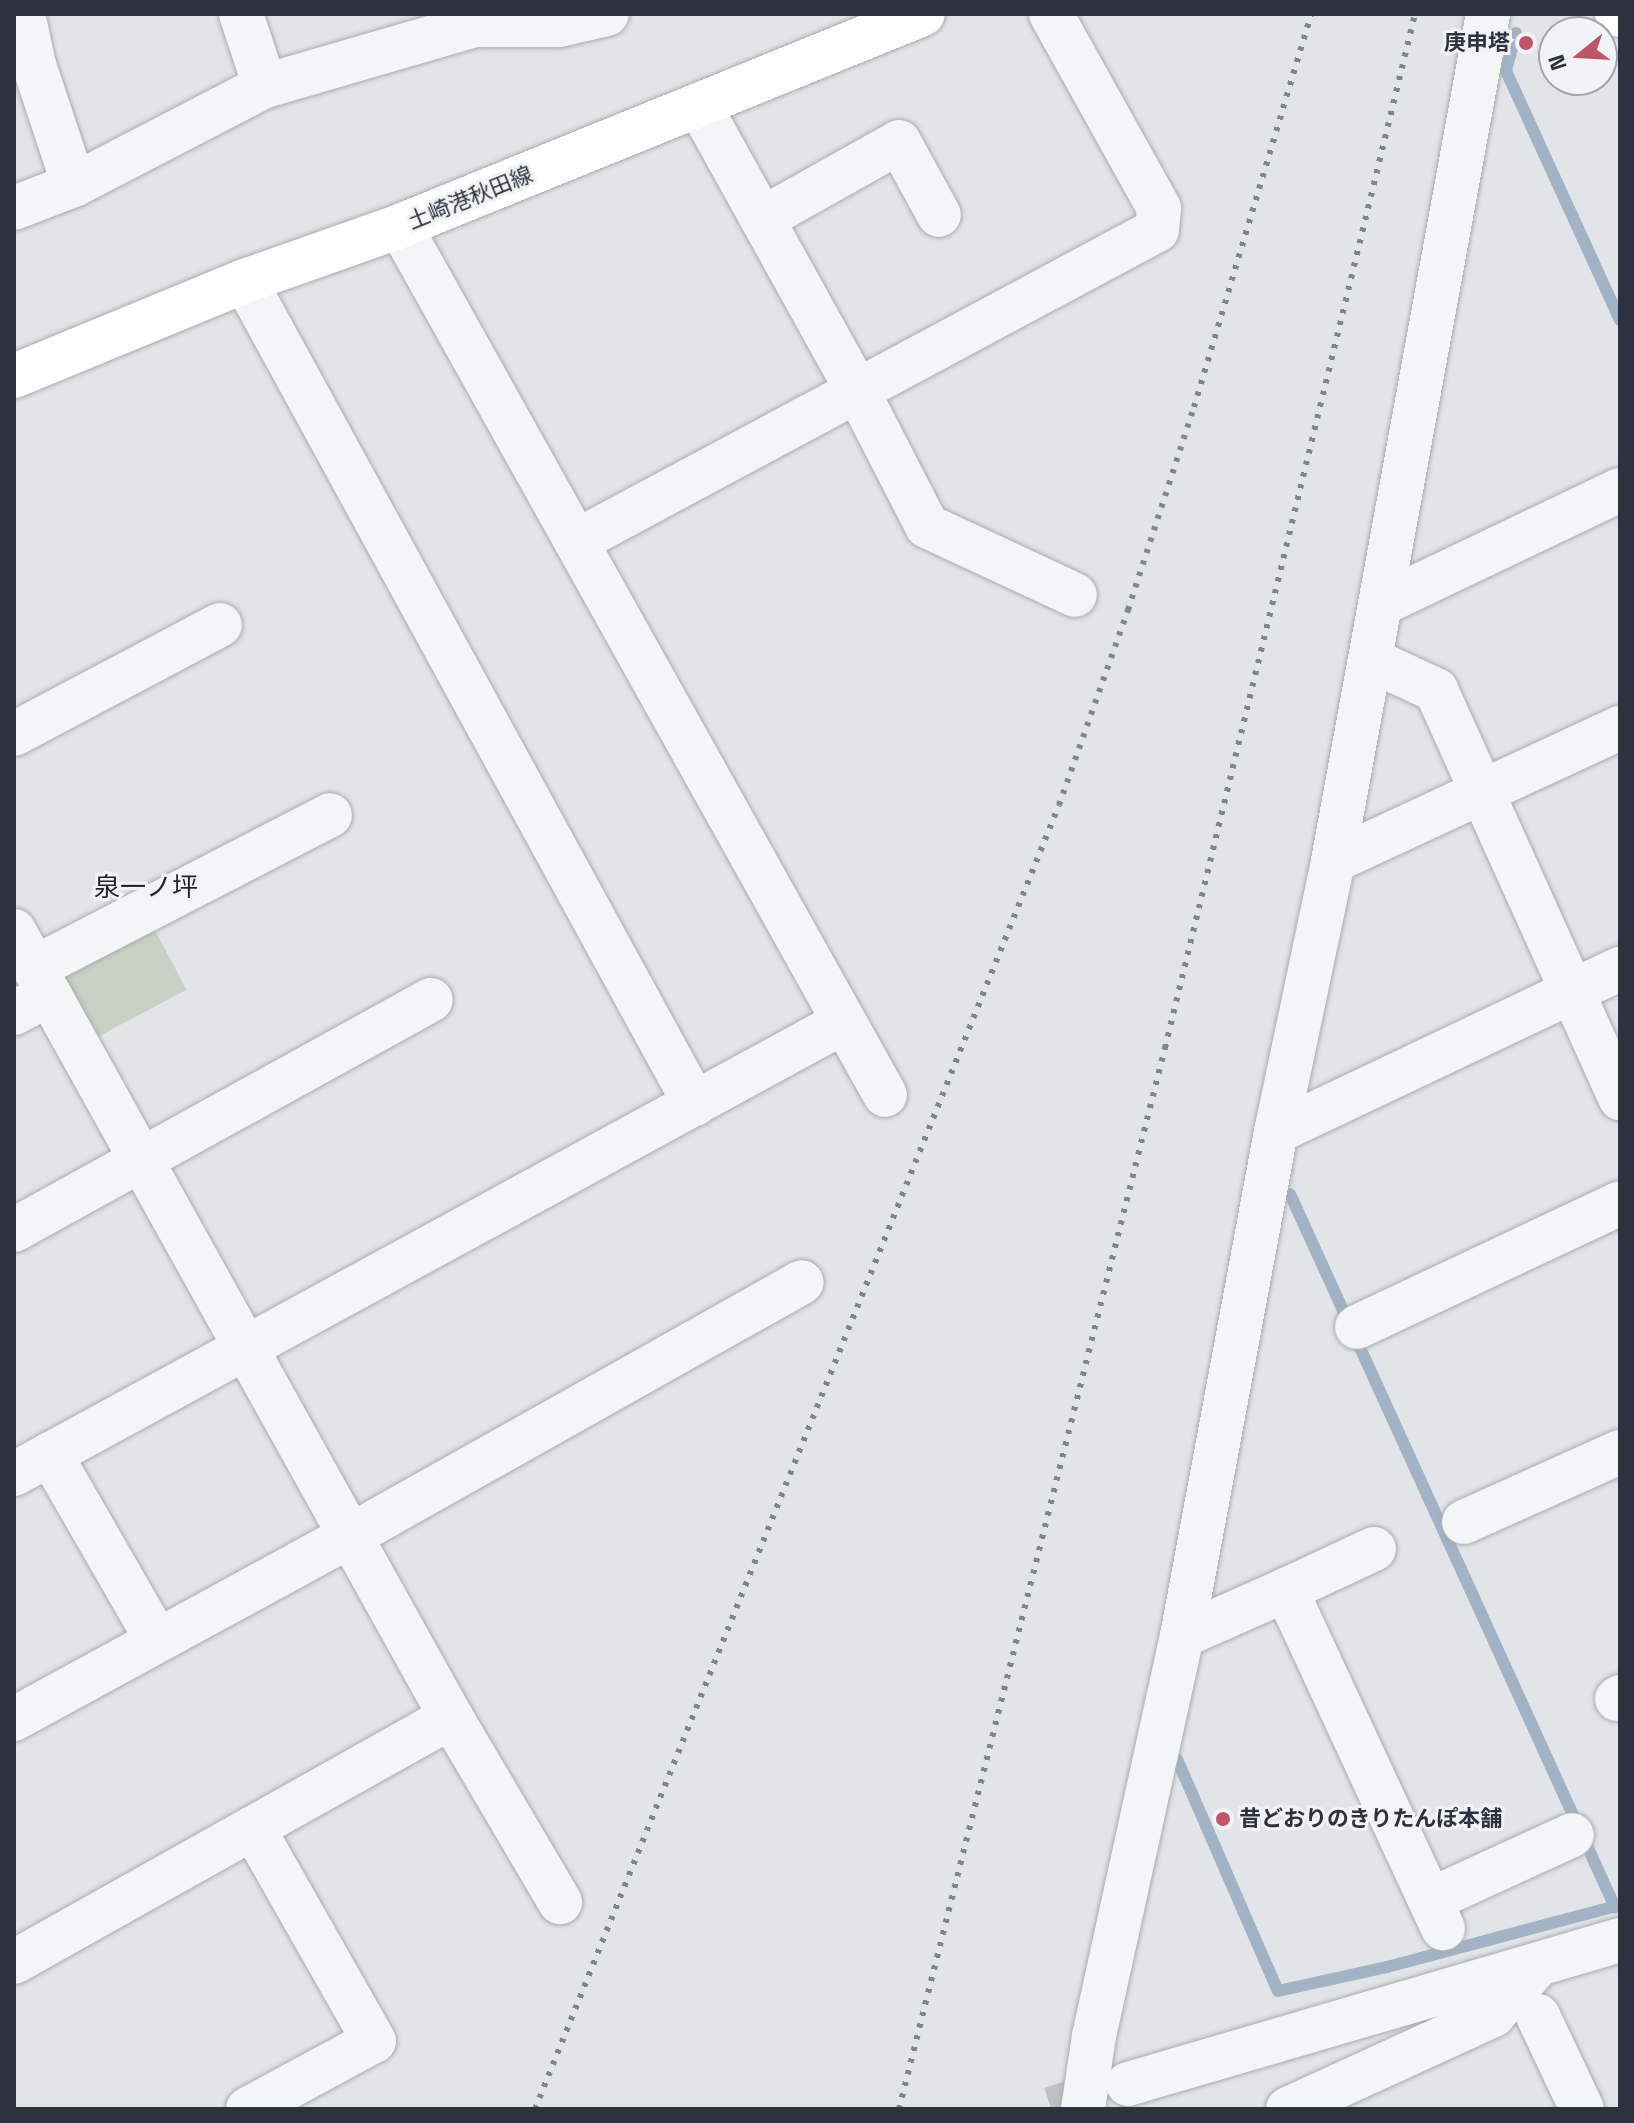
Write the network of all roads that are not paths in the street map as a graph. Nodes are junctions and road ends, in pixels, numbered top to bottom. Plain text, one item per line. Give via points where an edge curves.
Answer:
1 (23, 14) edge
2 (241, 14) edge
3 (607, 14) edge
4 (923, 14) edge
5 (1051, 14) edge
6 (1488, 14) edge
7 (265, 86) junction
8 (699, 105) junction
9 (74, 185) junction
10 (14, 208) edge
11 (939, 215) dead end
12 (762, 219) junction
13 (400, 226) junction
14 (245, 281) junction
15 (14, 376) edge
16 (856, 388) junction
17 (1620, 490) edge
18 (577, 541) junction
19 (1075, 595) dead end
20 (1381, 604) junction
21 (220, 625) dead end
22 (1371, 660) junction
23 (1620, 728) edge
24 (14, 734) edge
25 (1480, 791) junction
26 (330, 815) dead end
27 (1333, 861) junction
28 (1620, 969) edge
29 (28, 976) edge
30 (1571, 990) junction
31 (431, 1000) dead end
32 (842, 1023) junction
33 (885, 1095) dead end
34 (1620, 1098) edge
35 (695, 1104) junction
36 (1276, 1132) junction
37 (140, 1160) junction
38 (1620, 1203) edge
39 (14, 1230) edge
40 (802, 1282) dead end
41 (1357, 1327) dead end
42 (244, 1347) junction
43 (1620, 1452) edge
44 (32, 1464) edge
45 (1464, 1522) dead end
46 (350, 1536) junction
47 (1374, 1549) dead end
48 (1286, 1590) junction
49 (1182, 1636) junction
50 (157, 1640) junction
51 (451, 1717) junction
52 (14, 1719) edge
53 (253, 1828) junction
54 (1572, 1835) dead end
55 (560, 1902) dead end
56 (1620, 1940) edge
57 (14, 1962) edge
58 (1537, 1966) junction
59 (1538, 2016) dead end
60 (1128, 2084) tunnel mouth
61 (1313, 2104) edge
62 (248, 2109) edge
63 (1083, 2109) edge
64 (1582, 2109) edge

1 - 9 street via 34,65
2 - 7 street
3 - 7 street via 559,25 475,25
4 - 8 main road, 土崎港秋田線
5 - 16 street via 1159,208 1157,230
6 - 20 street
7 - 9 street
8 - 12 street
8 - 13 main road, 土崎港秋田線
9 - 10 street
11 - 12 street via 899,142
12 - 16 street
13 - 14 main road, 土崎港秋田線
13 - 18 street
14 - 15 main road, 土崎港秋田線
14 - 35 street
16 - 18 street
16 - 19 street via 927,526
17 - 20 street
18 - 32 street
20 - 22 street
21 - 24 street
22 - 25 street via 1436,690
22 - 27 street
23 - 25 street
25 - 27 street
25 - 30 street
26 - 29 street
27 - 36 street
28 - 30 street
29 - 37 street
30 - 34 street
30 - 36 street
31 - 37 street
32 - 33 street
32 - 35 street
35 - 42 street
36 - 49 street
37 - 39 street
37 - 42 street
38 - 41 street
40 - 46 street
42 - 44 street
42 - 46 street
43 - 45 street
44 - 50 street
46 - 50 street
46 - 51 street
47 - 48 street
48 - 49 street
48 - 54 street via 1437,1914
49 - 63 street via 1094,2036
50 - 52 street
51 - 53 street
51 - 55 street
53 - 57 street
53 - 62 street via 374,2041
56 - 58 street
58 - 60 street
58 - 61 street via 1493,2015
59 - 64 street

